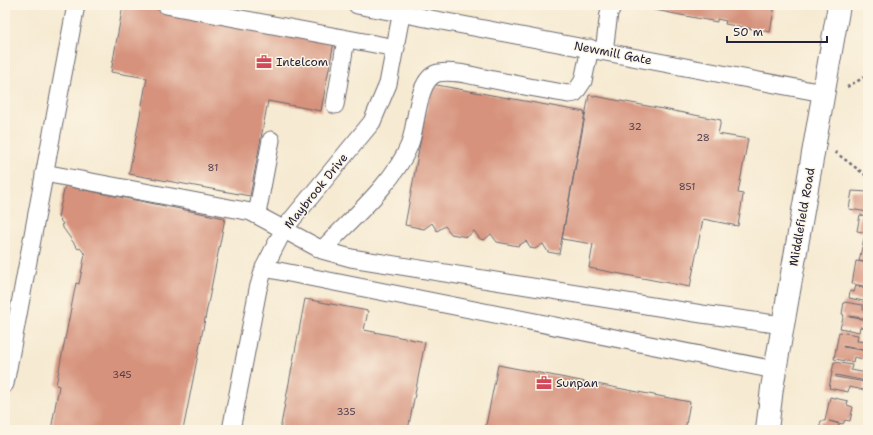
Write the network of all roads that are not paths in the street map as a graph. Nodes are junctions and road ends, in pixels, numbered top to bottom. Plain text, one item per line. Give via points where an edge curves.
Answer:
1 (76, 5) edge
2 (166, 5) edge
3 (357, 5) edge
4 (613, 5) edge
5 (839, 5) edge
6 (402, 9) edge
7 (346, 39) junction
8 (396, 48) junction
9 (597, 49) junction
10 (823, 93) junction
11 (335, 105) dead end
12 (271, 140) dead end
13 (44, 173) junction
14 (257, 214) junction
15 (284, 229) junction
16 (322, 250) junction
17 (264, 268) junction
18 (783, 325) junction
19 (775, 370) junction
20 (5, 384) edge
21 (231, 430) edge
22 (767, 430) edge

1 - 13 street
2 - 7 street
3 - 6 street, Newmill Gate
4 - 9 street
5 - 10 main road, Middlefield Road
6 - 8 street, Maybrook Drive
6 - 9 street, Newmill Gate
7 - 8 street
7 - 11 street
8 - 15 street, Maybrook Drive via 388,84 372,122
9 - 10 street, Newmill Gate
9 - 16 street via 575,93 464,74 438,74 431,77 422,90 413,137 402,159 384,184
10 - 18 main road, Middlefield Road
12 - 14 street
13 - 14 street
13 - 20 street
14 - 15 street
15 - 16 street
15 - 17 street, Maybrook Drive
16 - 18 street via 351,258
17 - 19 street
17 - 21 street, Maybrook Drive
18 - 19 main road, Middlefield Road
19 - 22 main road, Middlefield Road

